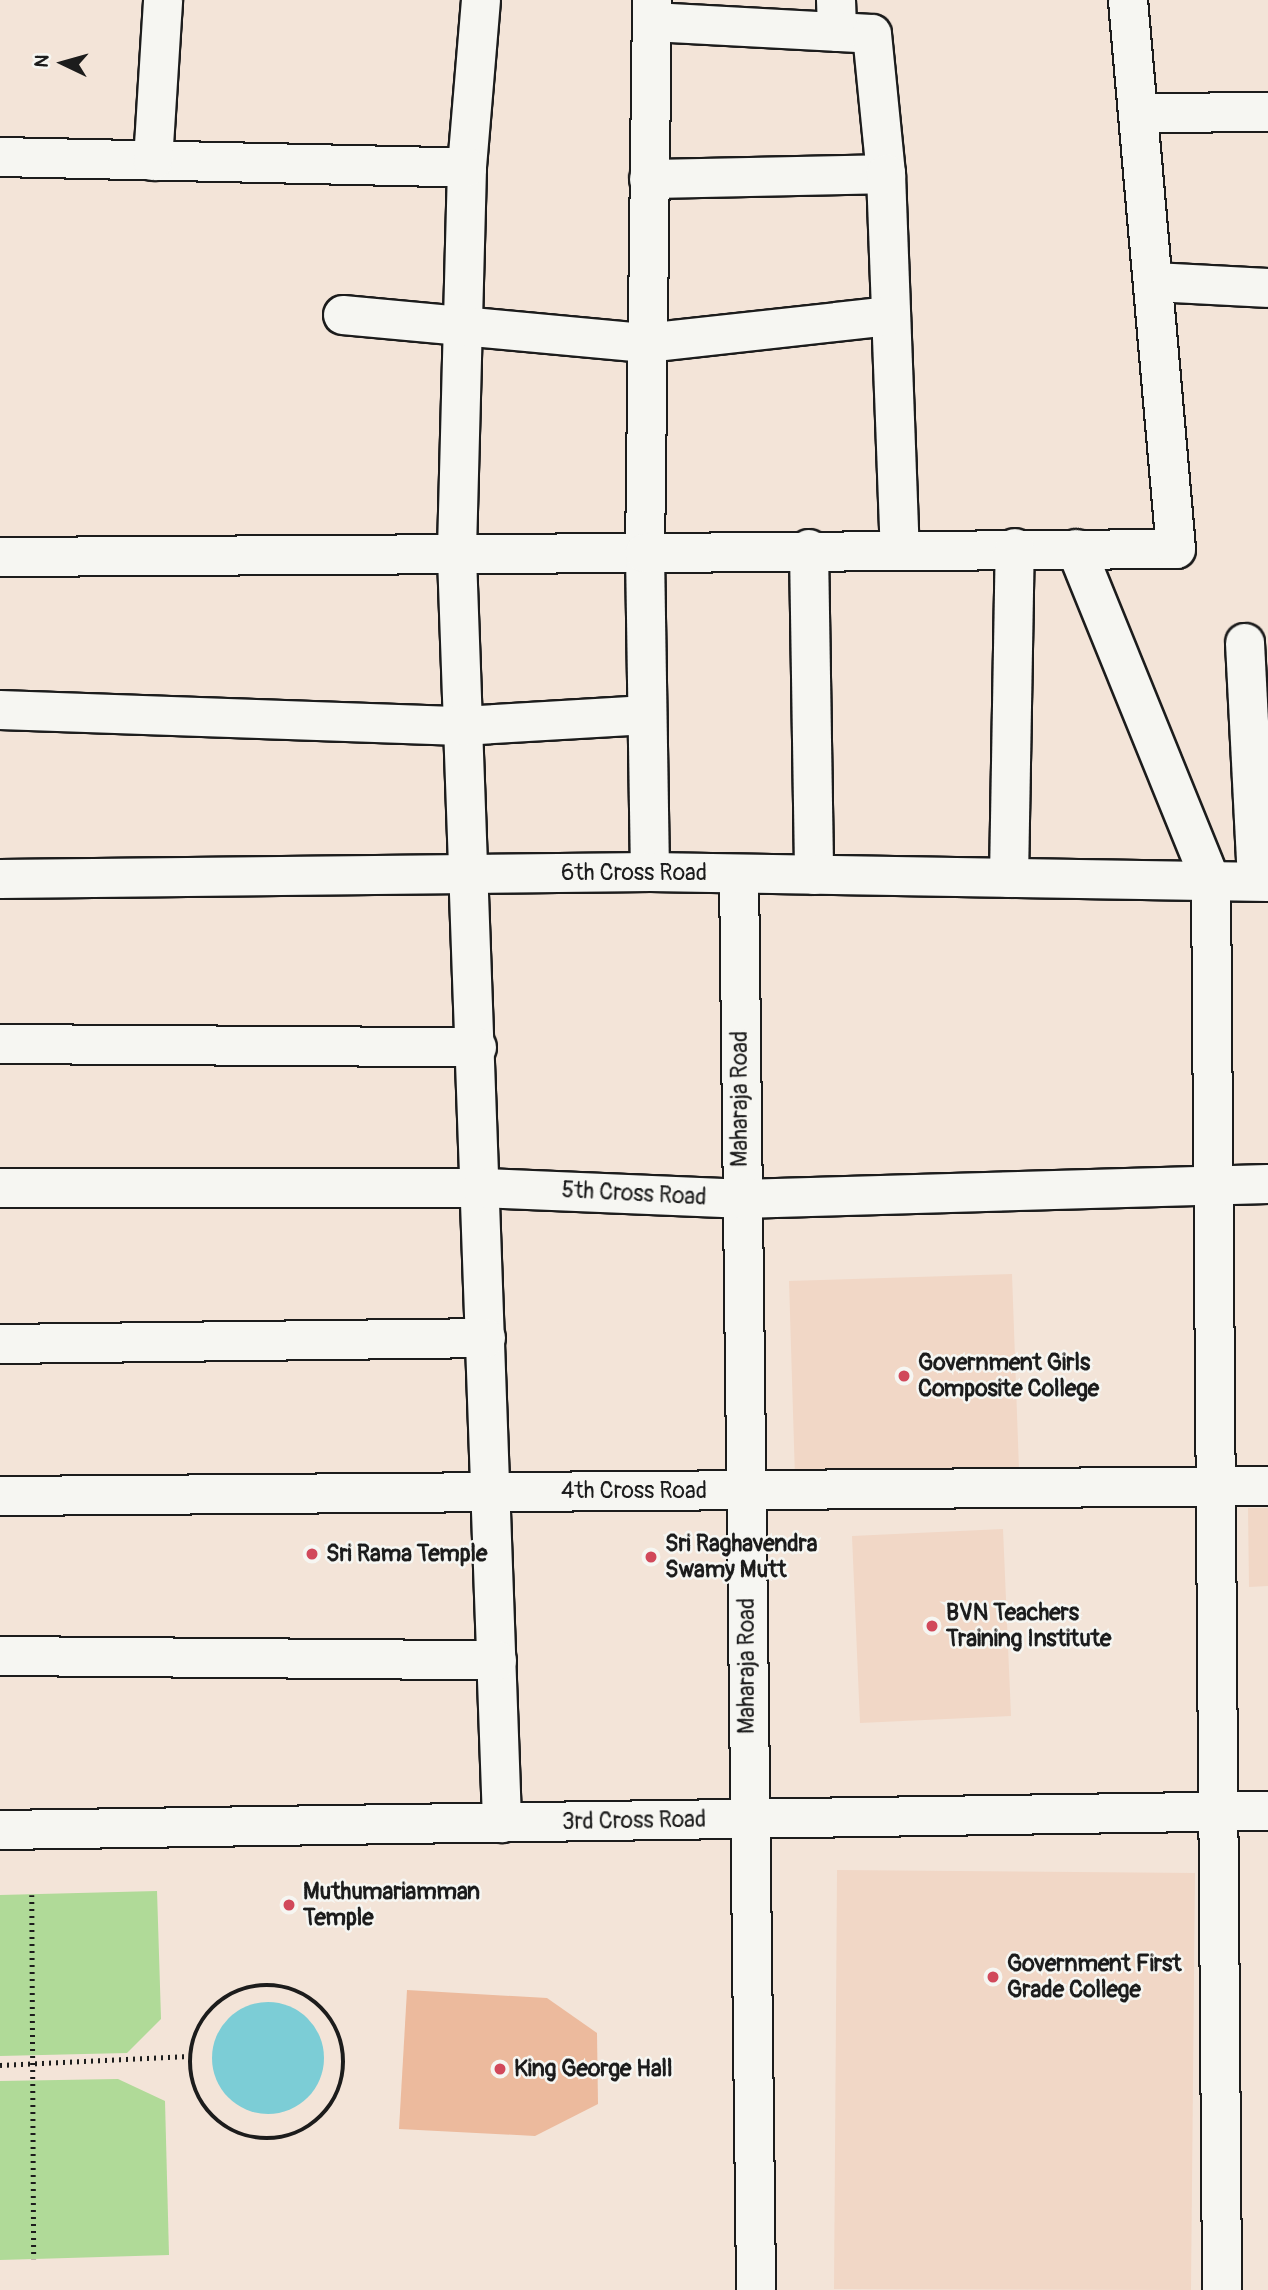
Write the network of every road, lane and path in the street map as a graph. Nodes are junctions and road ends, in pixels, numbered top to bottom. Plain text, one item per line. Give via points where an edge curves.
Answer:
1 (163, 0) edge
2 (481, 0) edge
3 (1128, 0) edge
4 (652, 11) edge
5 (836, 16) edge
6 (1268, 112) edge
7 (1140, 113) junction
8 (0, 157) edge
9 (153, 161) junction
10 (467, 169) junction
11 (886, 174) junction
12 (649, 179) junction
13 (1154, 282) junction
14 (1268, 288) edge
15 (343, 315) dead end
16 (889, 316) junction
17 (463, 321) junction
18 (646, 343) junction
19 (900, 547) junction
20 (1015, 548) junction
21 (809, 549) junction
22 (1076, 549) junction
23 (645, 553) junction
24 (0, 557) edge
25 (457, 557) junction
26 (1245, 643) dead end
27 (0, 710) edge
28 (647, 715) junction
29 (463, 726) junction
30 (650, 872) junction
31 (469, 874) junction
32 (738, 874) junction
33 (814, 875) junction
34 (1009, 878) junction
35 (0, 879) edge
36 (1211, 881) junction
37 (1262, 881) edge
38 (0, 1044) edge
39 (477, 1047) junction
40 (1268, 1184) edge
41 (1213, 1186) junction
42 (0, 1188) edge
43 (482, 1188) junction
44 (741, 1199) junction
45 (486, 1338) junction
46 (0, 1344) edge
47 (1216, 1486) junction
48 (1268, 1486) edge
49 (746, 1490) junction
50 (490, 1492) junction
51 (0, 1496) edge
52 (0, 1656) edge
53 (497, 1660) junction
54 (1268, 1811) edge
55 (1218, 1812) junction
56 (747, 1819) junction
57 (502, 1823) junction
58 (0, 1830) edge
59 (32, 1895) dead end
60 (189, 2056) junction
61 (0, 2065) edge
62 (31, 2065) junction
63 (34, 2259) dead end
64 (756, 2290) edge
65 (1222, 2290) edge

1 - 9 street
2 - 10 street
3 - 7 street
4 - 5 street
4 - 12 street
5 - 11 street via 872,34
6 - 7 street
7 - 13 street
8 - 9 street
9 - 10 street
10 - 17 street
11 - 12 street
11 - 16 street
12 - 18 street
13 - 14 street
13 - 22 street via 1176,549
15 - 17 street
16 - 18 street
16 - 19 street
17 - 18 street
17 - 25 street
18 - 23 street
19 - 20 street
19 - 21 street
20 - 22 street
20 - 34 street
21 - 23 street
21 - 33 street
22 - 36 street
23 - 25 street
23 - 28 street
24 - 25 street
25 - 29 street
26 - 37 street
27 - 29 street
28 - 29 street
28 - 30 street
29 - 31 street
30 - 31 street, 6th Cross Road
30 - 32 street, 6th Cross Road
31 - 35 street, 6th Cross Road
31 - 39 street
32 - 33 street, 6th Cross Road
32 - 44 street, Maharaja Road
33 - 34 street, 6th Cross Road
34 - 36 street, 6th Cross Road
36 - 37 street, 6th Cross Road
36 - 41 street
38 - 39 street
39 - 43 street
40 - 41 street, 5th Cross Road
41 - 44 street, 5th Cross Road
41 - 47 street
42 - 43 street, 5th Cross Road
43 - 44 street, 5th Cross Road
43 - 45 street
44 - 49 street, Maharaja Road
45 - 46 street
45 - 50 street
47 - 48 street, 4th Cross Road
47 - 49 street, 4th Cross Road
47 - 55 street
49 - 50 street, 4th Cross Road
49 - 56 street, Maharaja Road
50 - 51 street, 4th Cross Road
50 - 53 street
52 - 53 street
53 - 57 street
54 - 55 street, 3rd Cross Road
55 - 56 street, 3rd Cross Road
55 - 65 street
56 - 57 street, 3rd Cross Road
56 - 64 street, Maharaja Road
57 - 58 street, 3rd Cross Road
59 - 62 path
60 - 60 path via 203,2017 234,1990 274,1984 312,1997 338,2029 345,2069 331,2108 311,2125 300,2134 260,2141 222,2127 196,2096
60 - 62 path
61 - 62 path
62 - 63 path

